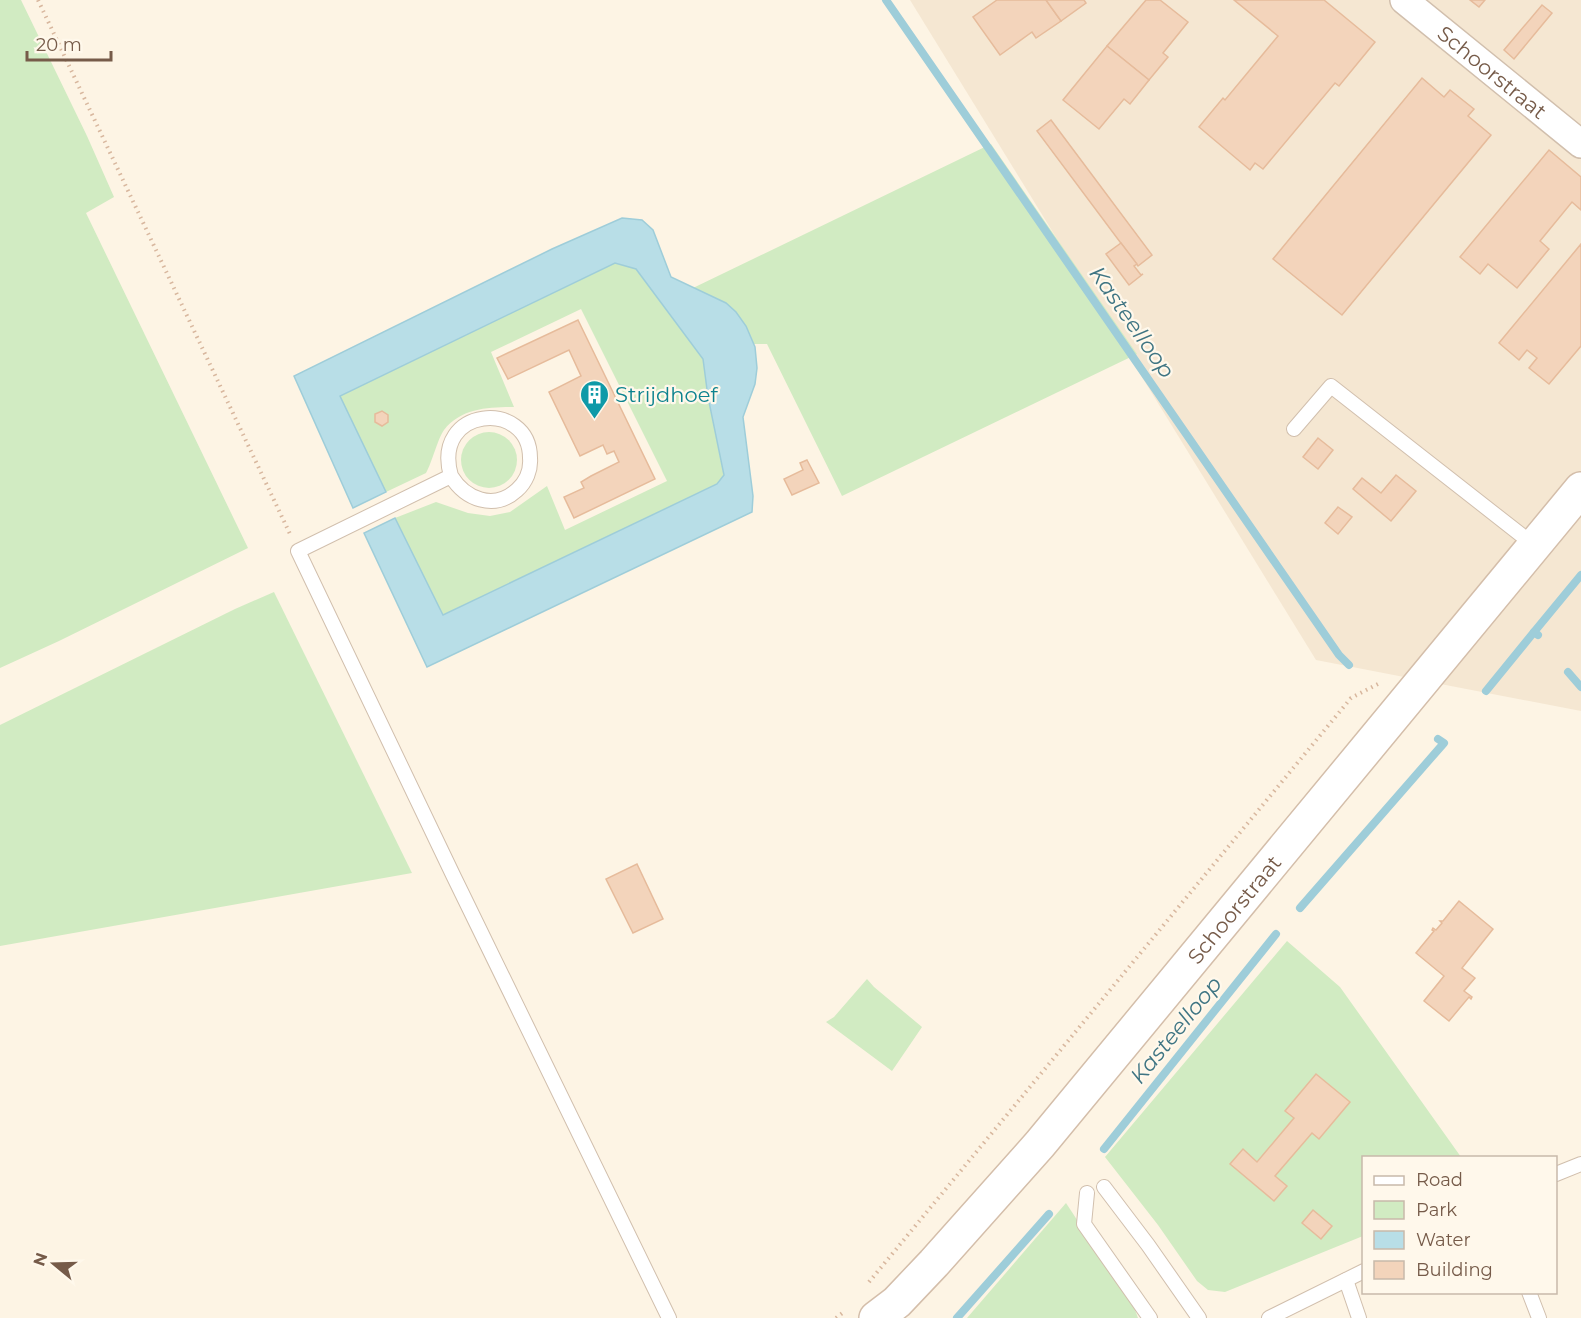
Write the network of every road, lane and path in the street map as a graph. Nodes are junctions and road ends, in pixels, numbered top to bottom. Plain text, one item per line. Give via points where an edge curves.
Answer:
1 (38, 0) edge
2 (1404, 0) edge
3 (1581, 144) edge
4 (1294, 429) dead end
5 (451, 476) junction
6 (1581, 489) edge
7 (1534, 545) junction
8 (298, 551) junction
9 (1369, 688) dead end
10 (1581, 1164) edge
11 (1557, 1174) edge
12 (1104, 1187) dead end
13 (1087, 1193) dead end
14 (1362, 1272) edge
15 (1346, 1280) junction
16 (866, 1287) dead end
17 (1528, 1294) edge
18 (863, 1311) edge
19 (669, 1318) edge
20 (836, 1318) edge
21 (1150, 1318) edge
22 (1199, 1318) edge
23 (1269, 1318) edge
24 (1359, 1318) edge
25 (1539, 1318) edge

1 - 8 path
2 - 3 street, Schoorstraat
4 - 7 lane via 1331,386
5 - 5 lane via 457,487 478,500 504,499 525,481 531,454 527,441 508,422 482,417 470,422 451,441 447,458
5 - 8 lane
6 - 7 street, Schoorstraat
7 - 18 street, Schoorstraat via 1040,1144 897,1302
8 - 19 lane
9 - 16 path, Schoorstraat via 1351,698
10 - 11 lane
12 - 22 lane
13 - 21 lane via 1084,1224
14 - 15 lane
15 - 23 lane
15 - 24 lane
17 - 25 lane
18 - 20 path

